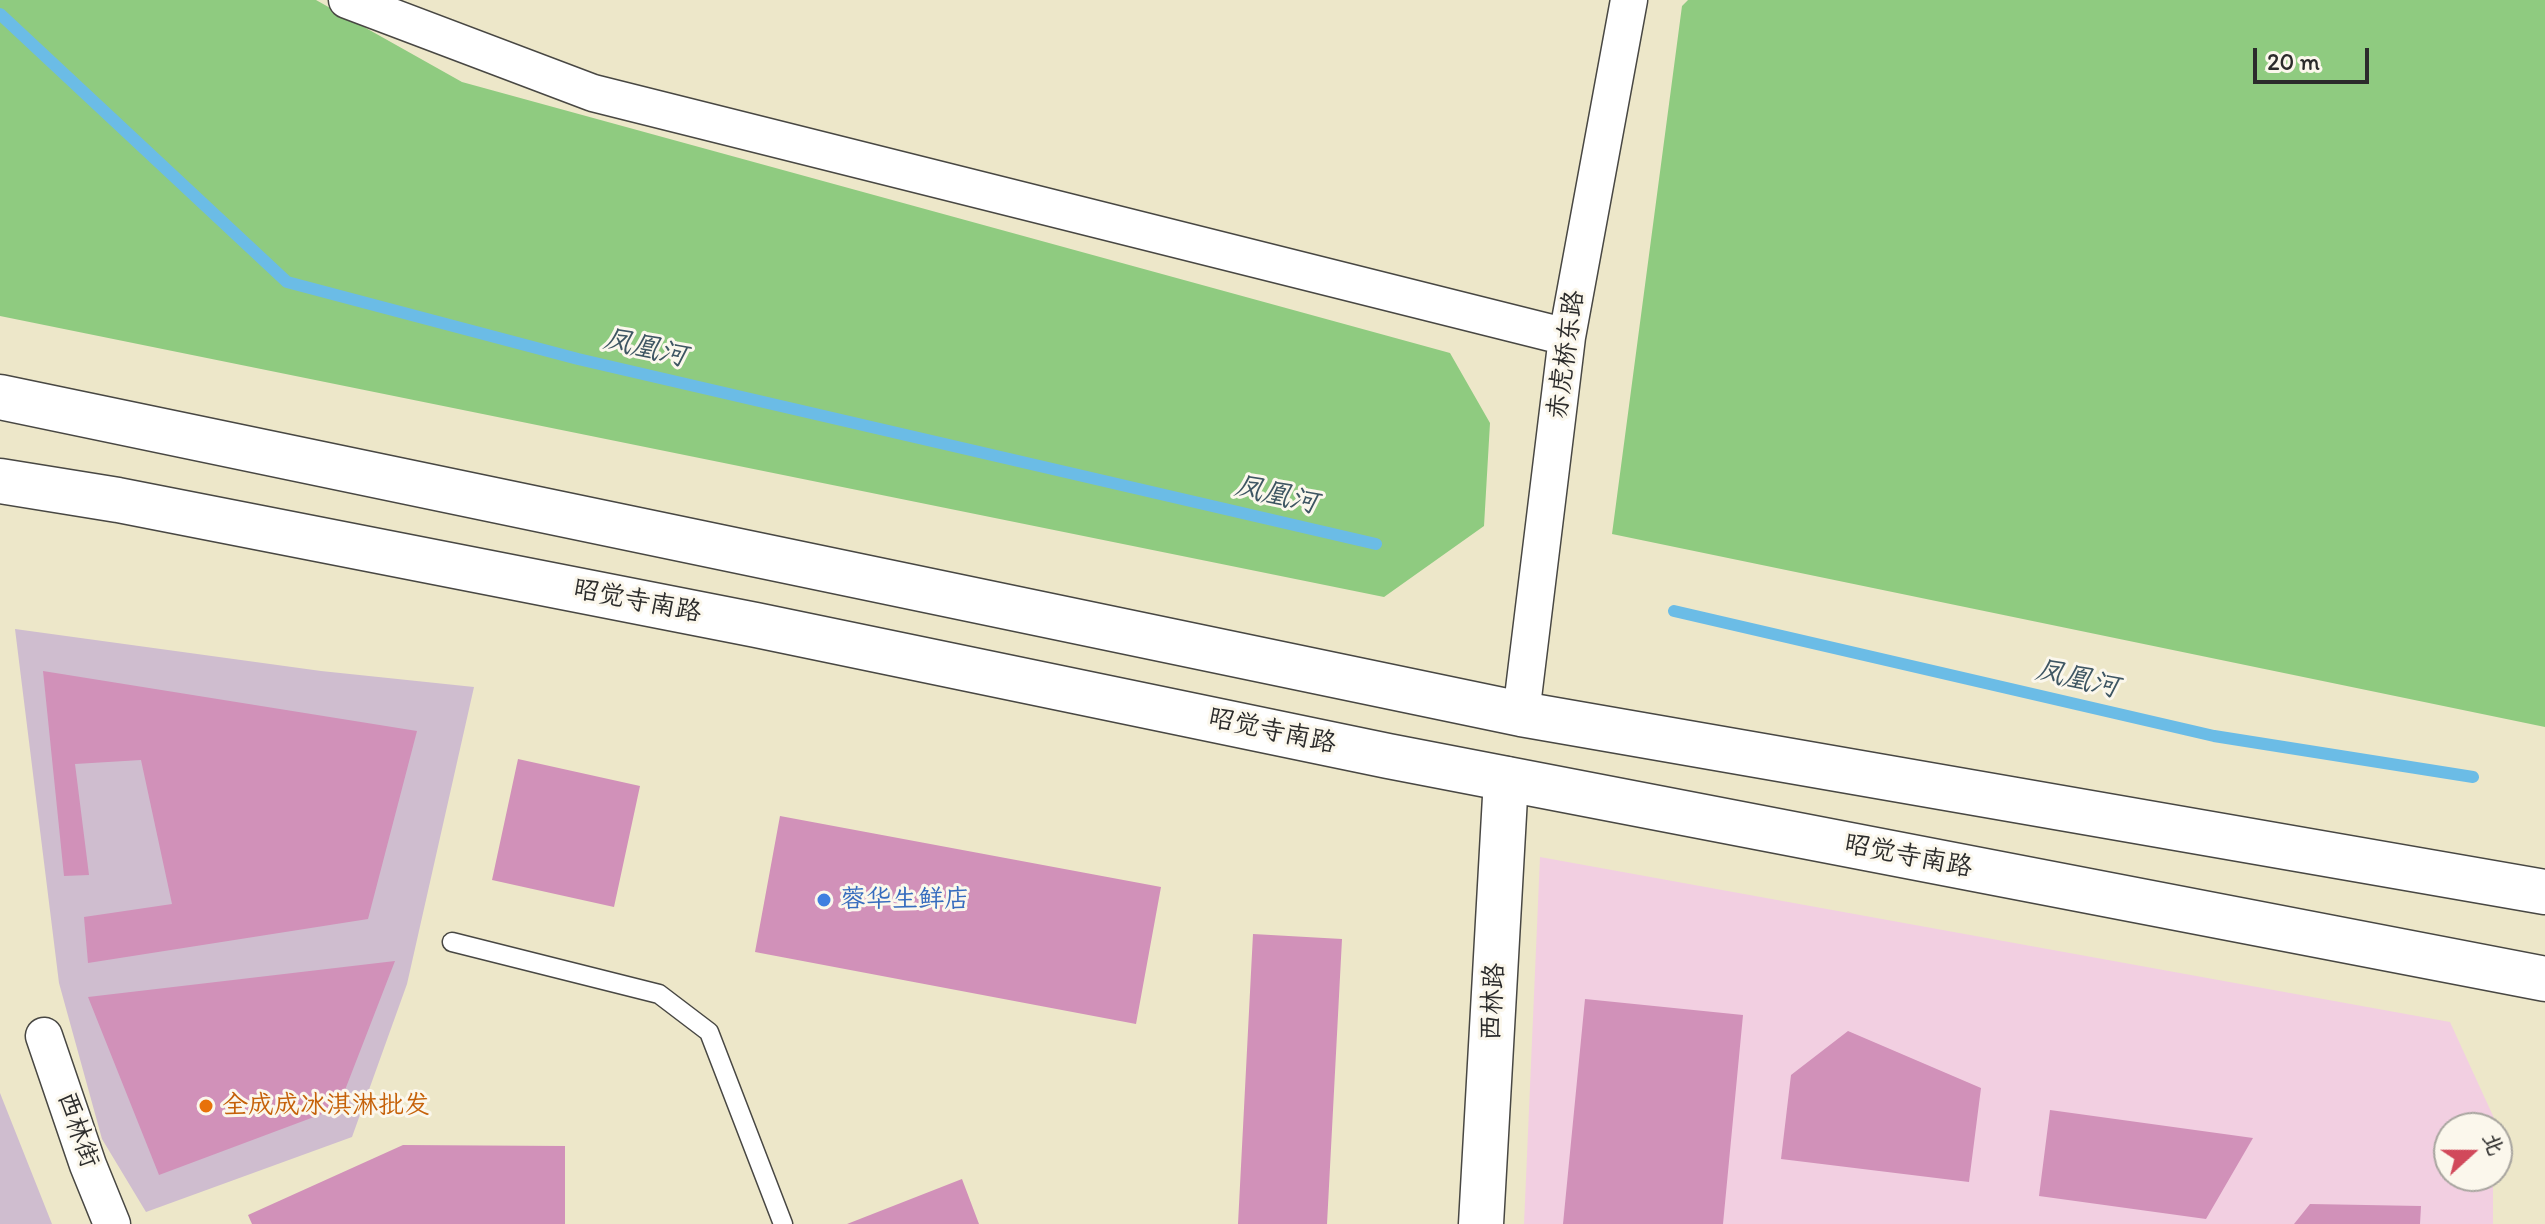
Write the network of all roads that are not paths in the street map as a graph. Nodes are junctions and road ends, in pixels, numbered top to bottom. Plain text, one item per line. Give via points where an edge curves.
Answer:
1 (347, 0) edge
2 (1629, 0) edge
3 (1567, 337) junction
4 (0, 397) edge
5 (0, 481) edge
6 (1521, 714) junction
7 (1506, 779) junction
8 (2545, 892) edge
9 (452, 942) dead end
10 (2545, 979) edge
11 (44, 1036) dead end
12 (112, 1224) edge
13 (783, 1224) edge
14 (1481, 1224) edge

1 - 3 street via 593,93
2 - 3 street, 赤虎桥东路
3 - 6 street, 赤虎桥东路
4 - 6 main road
5 - 7 main road, 昭觉寺南路 via 756,625
6 - 8 main road
7 - 10 main road, 昭觉寺南路
7 - 14 main road, 西林路
9 - 13 lane via 659,994 709,1032
11 - 12 street, 西林街

